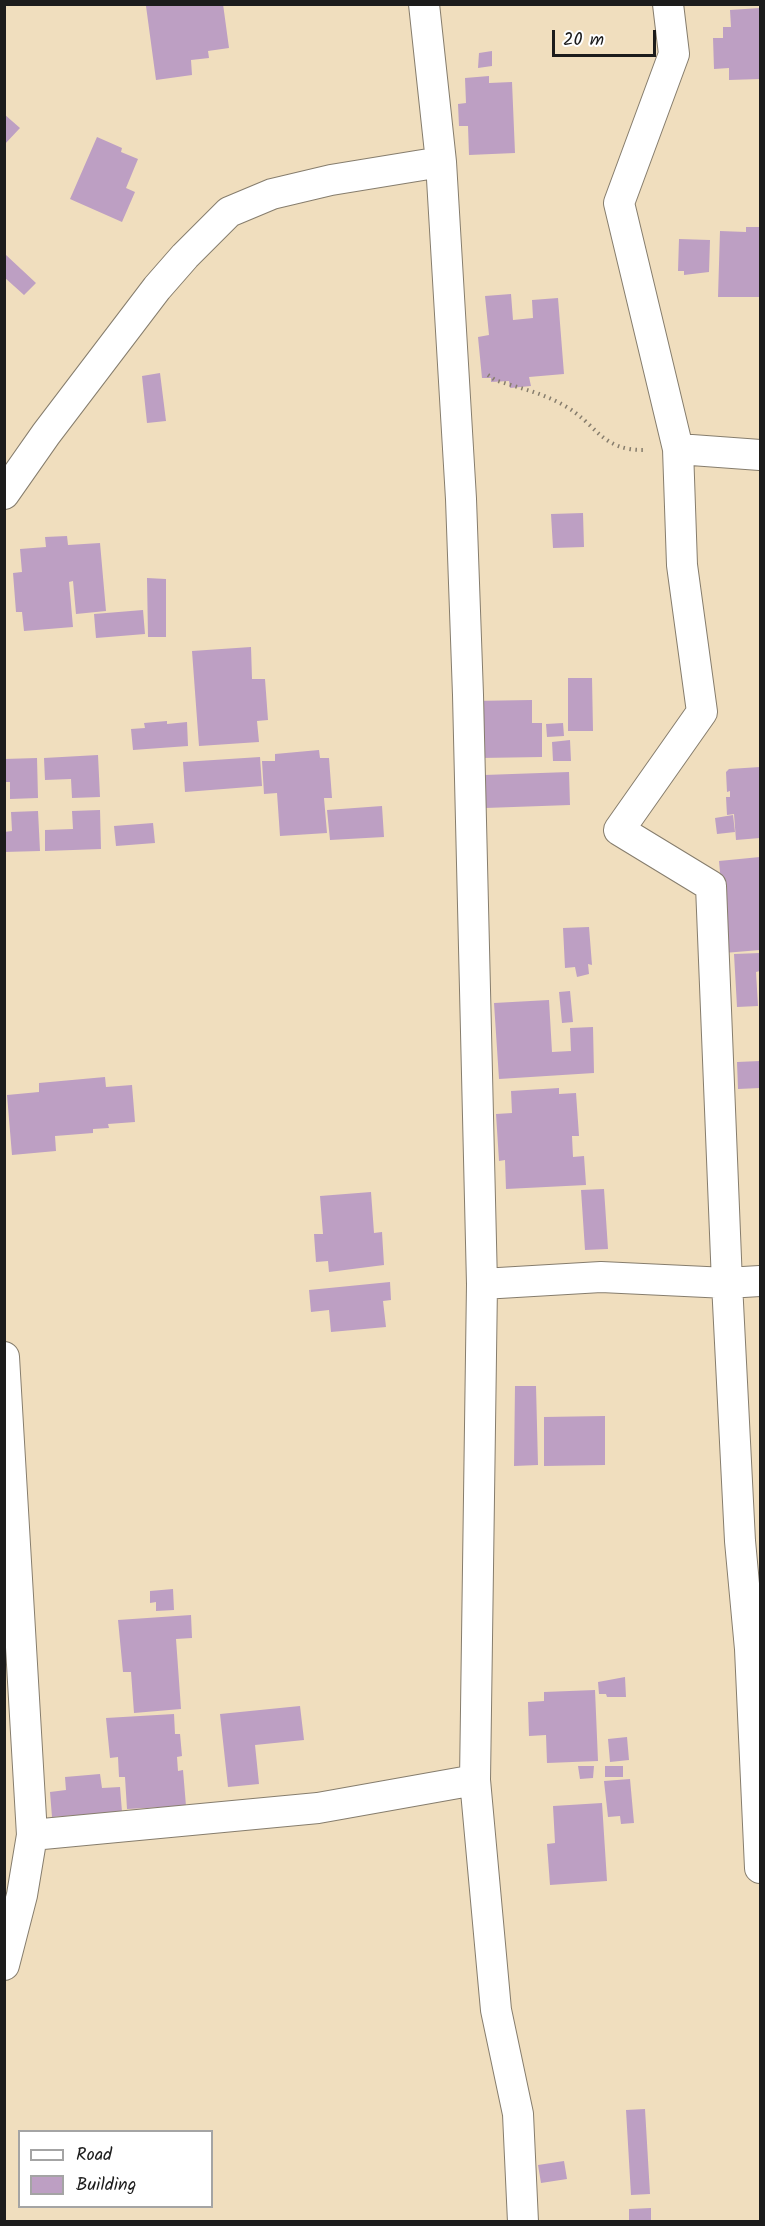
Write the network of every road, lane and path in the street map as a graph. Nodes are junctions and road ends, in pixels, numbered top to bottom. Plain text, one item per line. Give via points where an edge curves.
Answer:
1 (423, 4) edge
2 (669, 4) edge
3 (441, 162) junction
4 (485, 370) dead end
5 (678, 449) junction
6 (760, 455) edge
7 (4, 494) edge
8 (760, 1281) edge
9 (727, 1283) junction
10 (482, 1284) junction
11 (4, 1357) edge
12 (8, 1474) edge
13 (475, 1780) junction
14 (32, 1835) junction
15 (760, 1868) edge
16 (13, 1895) edge
17 (4, 1965) edge
18 (523, 2222) edge

1 - 3 street
2 - 5 street via 674,54 619,203
3 - 7 street via 331,180 272,194 230,212 158,288
3 - 10 street via 461,499
4 - 5 path via 495,380 569,408 603,439 618,447
5 - 6 street
5 - 9 street via 682,565 702,712 619,830 711,886
8 - 9 street
9 - 10 street via 601,1277
9 - 15 street
10 - 13 street
11 - 12 street
12 - 14 street
13 - 14 street via 318,1808
13 - 18 street via 496,2010 518,2114
14 - 16 street
16 - 17 street

